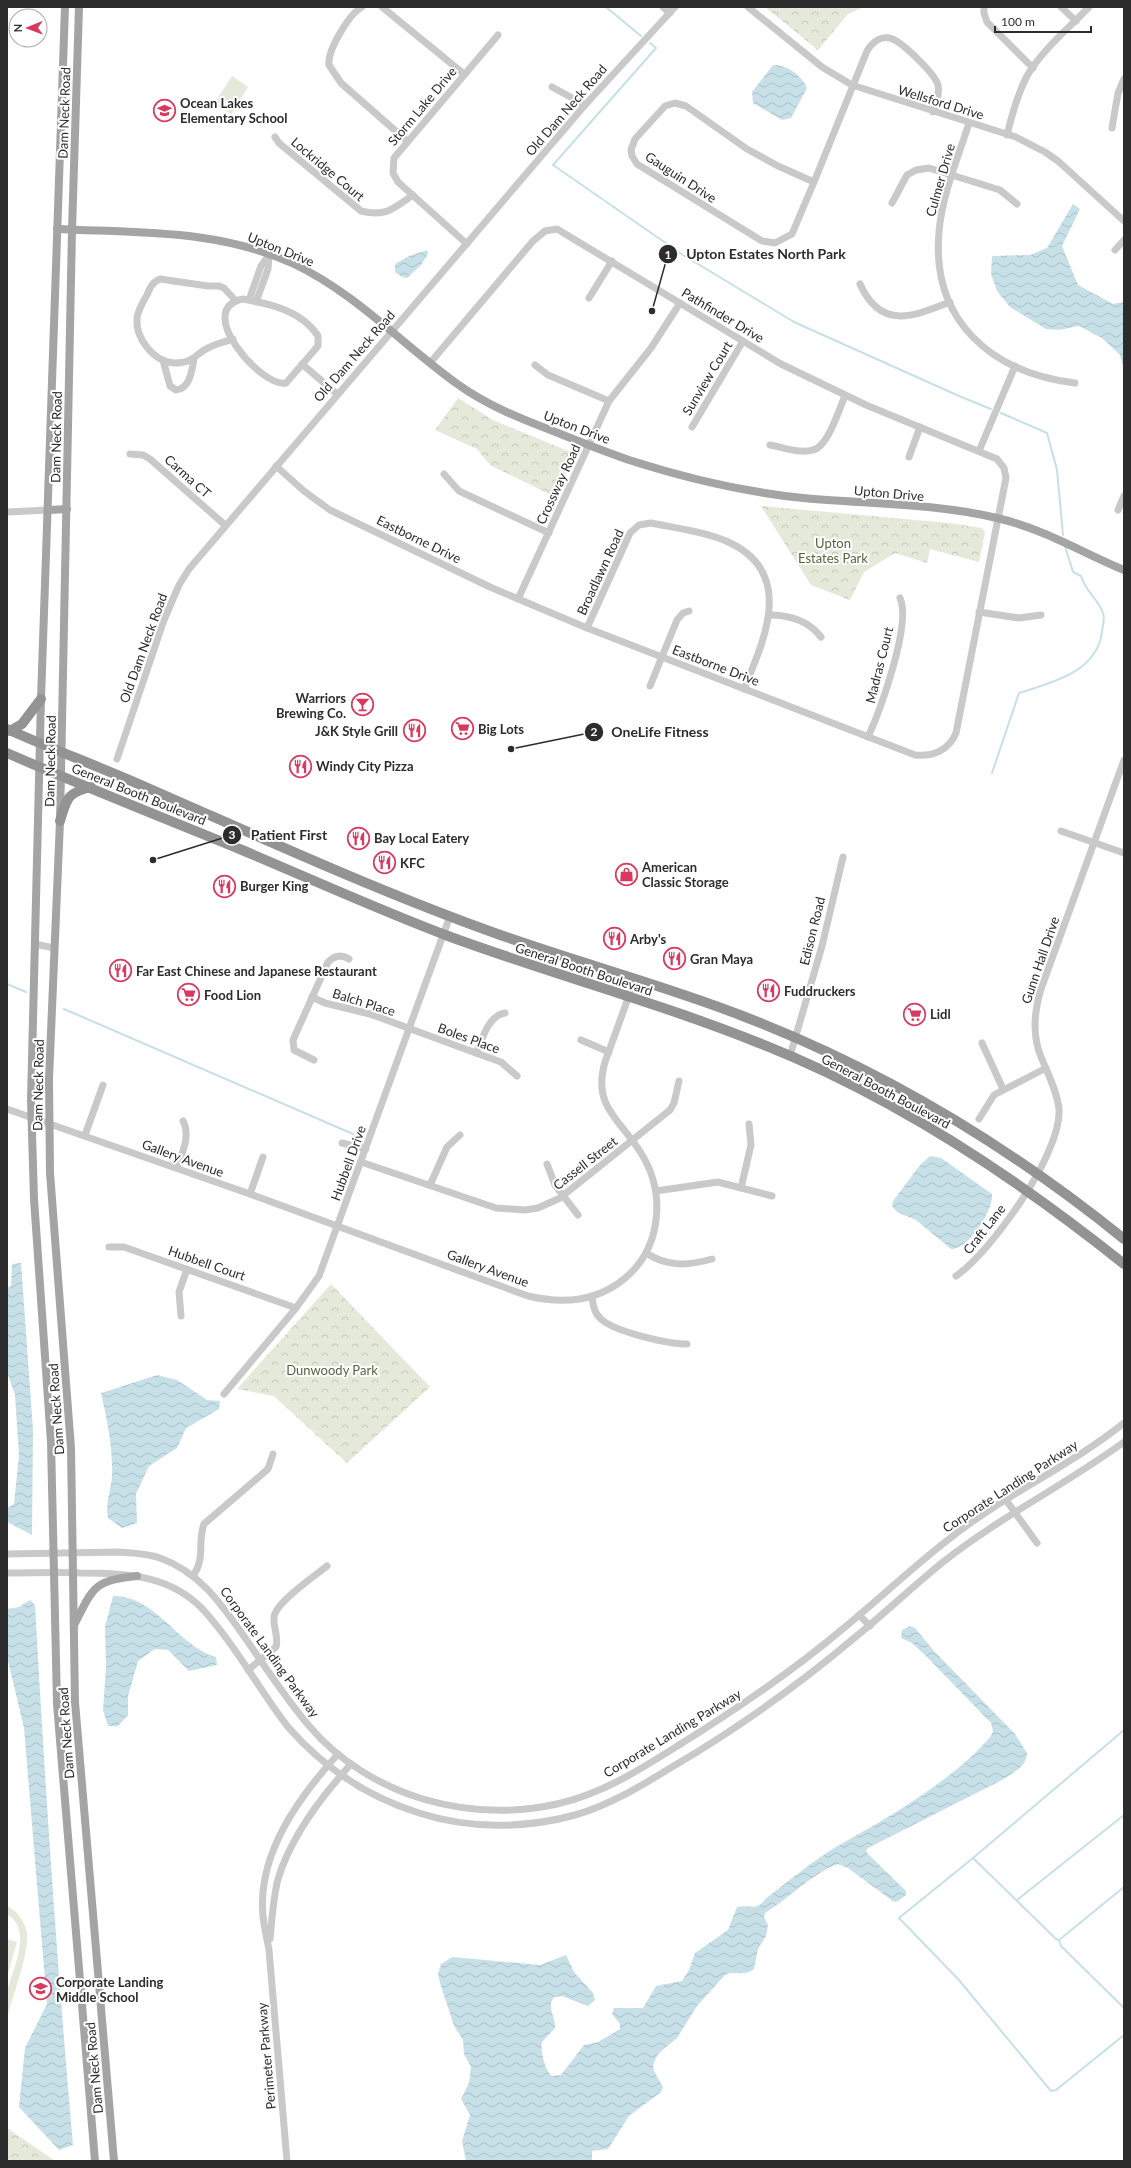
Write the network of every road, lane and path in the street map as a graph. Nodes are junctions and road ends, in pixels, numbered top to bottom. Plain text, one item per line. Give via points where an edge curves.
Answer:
1 (65, 7) edge
2 (79, 7) edge
3 (362, 7) edge
4 (382, 7) edge
5 (663, 7) edge
6 (675, 7) edge
7 (748, 7) edge
8 (984, 7) edge
9 (1061, 7) edge
10 (1089, 7) edge
11 (670, 13) junction
12 (1076, 21) junction
13 (498, 34) dead end
14 (1033, 68) junction
15 (464, 74) junction
16 (1124, 79) edge
17 (852, 85) junction
18 (552, 87) dead end
19 (585, 106) junction
20 (933, 112) junction
21 (969, 123) junction
22 (1112, 128) dead end
23 (1007, 134) junction
24 (275, 137) dead end
25 (407, 141) junction
26 (953, 175) junction
27 (814, 182) junction
28 (413, 195) junction
29 (892, 203) dead end
30 (1018, 204) dead end
31 (1124, 221) edge
32 (57, 229) junction
33 (72, 230) junction
34 (1124, 240) edge
35 (467, 244) junction
36 (1115, 250) dead end
37 (269, 255) junction
38 (612, 262) junction
39 (860, 284) dead end
40 (589, 298) dead end
41 (236, 301) junction
42 (253, 301) junction
43 (950, 302) junction
44 (680, 303) junction
45 (391, 332) junction
46 (233, 339) junction
47 (743, 341) junction
48 (194, 359) junction
49 (163, 360) junction
50 (430, 363) junction
51 (302, 364) junction
52 (535, 365) dead end
53 (1015, 366) junction
54 (1075, 383) dead end
55 (337, 394) junction
56 (845, 396) junction
57 (609, 401) junction
58 (692, 427) dead end
59 (920, 427) junction
60 (589, 445) junction
61 (770, 445) dead end
62 (979, 451) junction
63 (130, 454) dead end
64 (909, 457) dead end
65 (276, 466) junction
66 (444, 474) dead end
67 (1124, 496) edge
68 (67, 509) junction
69 (49, 510) junction
70 (1118, 510) dead end
71 (7, 512) edge
72 (998, 519) junction
73 (225, 525) junction
74 (549, 533) junction
75 (1124, 570) edge
76 (900, 598) dead end
77 (518, 599) junction
78 (689, 611) dead end
79 (979, 612) junction
80 (769, 615) junction
81 (1040, 616) dead end
82 (586, 628) junction
83 (820, 637) dead end
84 (662, 657) junction
85 (650, 686) dead end
86 (744, 689) junction
87 (41, 699) junction
88 (9, 730) edge
89 (868, 737) junction
90 (40, 744) junction
91 (62, 752) junction
92 (7, 753) edge
93 (116, 759) dead end
94 (1124, 760) edge
95 (40, 767) junction
96 (61, 776) junction
97 (91, 787) junction
98 (60, 821) junction
99 (1061, 831) dead end
100 (1095, 843) junction
101 (1124, 853) edge
102 (843, 857) dead end
103 (450, 916) junction
104 (444, 934) junction
105 (35, 944) junction
106 (54, 948) junction
107 (349, 959) dead end
108 (635, 978) junction
109 (628, 996) junction
110 (312, 997) junction
111 (505, 1013) dead end
112 (410, 1029) junction
113 (796, 1038) junction
114 (581, 1040) dead end
115 (982, 1043) dead end
116 (609, 1052) junction
117 (476, 1053) junction
118 (790, 1056) junction
119 (314, 1060) dead end
120 (1046, 1068) junction
121 (517, 1076) dead end
122 (679, 1081) dead end
123 (103, 1085) dead end
124 (1003, 1089) junction
125 (7, 1109) edge
126 (32, 1116) junction
127 (979, 1119) dead end
128 (183, 1121) dead end
129 (50, 1123) junction
130 (749, 1124) dead end
131 (460, 1135) dead end
132 (85, 1136) junction
133 (632, 1141) junction
134 (342, 1143) dead end
135 (366, 1149) junction
136 (263, 1157) dead end
137 (361, 1162) junction
138 (547, 1164) dead end
139 (177, 1168) junction
140 (1037, 1173) junction
141 (430, 1185) junction
142 (741, 1188) junction
143 (656, 1191) junction
144 (1027, 1192) junction
145 (250, 1194) junction
146 (564, 1196) junction
147 (772, 1196) dead end
148 (578, 1215) dead end
149 (338, 1227) junction
150 (1124, 1239) edge
151 (109, 1247) dead end
152 (646, 1253) junction
153 (712, 1260) dead end
154 (1124, 1264) edge
155 (187, 1269) junction
156 (956, 1276) dead end
157 (592, 1296) junction
158 (296, 1308) junction
159 (181, 1316) dead end
160 (687, 1344) dead end
161 (224, 1394) dead end
162 (1124, 1423) edge
163 (1124, 1442) edge
164 (273, 1454) dead end
165 (1006, 1500) junction
166 (1015, 1512) junction
167 (1037, 1543) dead end
168 (53, 1552) junction
169 (73, 1552) junction
170 (7, 1554) edge
171 (327, 1566) dead end
172 (54, 1572) junction
173 (73, 1572) junction
174 (7, 1573) edge
175 (137, 1576) junction
176 (193, 1576) junction
177 (859, 1615) junction
178 (74, 1626) junction
179 (870, 1626) junction
180 (261, 1660) junction
181 (248, 1670) junction
182 (720, 1720) junction
183 (728, 1732) junction
184 (338, 1754) junction
185 (351, 1764) junction
186 (328, 1765) junction
187 (341, 1775) junction
188 (269, 1950) junction
189 (95, 2161) edge
190 (114, 2161) edge
191 (287, 2161) edge

1 - 32 main road, Dam Neck Road
2 - 33 main road, Dam Neck Road
3 - 25 street via 352,16 330,51 329,65 341,83
4 - 15 street
5 - 11 street
6 - 11 street, Old Dam Neck Road
7 - 17 street, Wellsford Drive via 822,67
8 - 14 street via 987,22
9 - 12 street
10 - 12 street
11 - 19 street, Old Dam Neck Road
12 - 14 street
13 - 15 street, Storm Lake Drive
14 - 23 street via 1017,98
15 - 25 street, Storm Lake Drive
16 - 22 street via 1118,93
17 - 20 street, Wellsford Drive
17 - 20 street, Gauguin Drive via 869,47 879,39 891,38 919,60 936,79 938,90
17 - 27 street, Gauguin Drive
18 - 19 street
19 - 35 street, Old Dam Neck Road
20 - 21 street, Wellsford Drive
21 - 23 street, Wellsford Drive
21 - 26 street, Culmer Drive
23 - 31 street, Wellsford Drive via 1031,144 1058,161
24 - 28 street, Lockridge Court via 279,144 361,211 374,214 391,211
25 - 28 street, Storm Lake Drive via 394,158 392,167 398,182
26 - 29 street via 929,168 916,170 907,175
26 - 30 street via 1000,190
26 - 43 street, Culmer Drive via 941,217 939,247 942,278
27 - 27 street, Gauguin Drive via 796,230 786,238 768,243 640,167 632,156 632,144 665,106 681,103 747,149
28 - 35 street, Storm Lake Drive
32 - 33 main road, Upton Drive
32 - 69 main road, Dam Neck Road
33 - 37 main road, Upton Drive via 183,234 229,242
33 - 68 main road, Dam Neck Road
34 - 36 street
35 - 45 street, Old Dam Neck Road
37 - 42 street via 268,269
37 - 45 main road, Upton Drive via 293,264 335,288
38 - 40 street
38 - 44 street, Pathfinder Drive
38 - 50 street, Pathfinder Drive via 562,231 545,231 533,241
39 - 43 street via 878,308 899,317 914,316
41 - 42 street
41 - 46 street via 228,308 224,318 225,326
41 - 49 street via 219,286 164,279 155,281 138,311 137,325 146,346
42 - 51 street via 295,314 316,333 319,339 318,346
43 - 53 street, Culmer Drive via 964,326 981,346 1002,361
44 - 47 street, Pathfinder Drive
44 - 57 street, Crossway Road via 651,348
45 - 50 main road, Upton Drive
45 - 55 street, Old Dam Neck Road
46 - 48 street via 209,347
46 - 51 street via 248,361 279,384 286,383
47 - 56 street, Pathfinder Drive via 781,364
47 - 58 street, Sunview Court
48 - 49 street via 174,362
48 - 49 street via 187,384 184,388 176,390 170,386
50 - 60 main road, Upton Drive via 490,405
51 - 55 street
52 - 57 street via 548,375
53 - 54 street, Culmer Drive via 1042,377
53 - 62 street
55 - 65 street, Old Dam Neck Road
56 - 59 street, Pathfinder Drive
56 - 61 street via 826,438 817,449 807,451
57 - 60 street, Crossway Road
59 - 62 street, Pathfinder Drive
59 - 64 street
60 - 72 main road, Upton Drive via 693,478 768,493 957,511
60 - 74 street, Crossway Road
62 - 72 street, Pathfinder Drive via 997,459 1005,472
63 - 73 street, Carma CT via 143,455 150,459
65 - 73 street, Old Dam Neck Road
65 - 77 street, Eastborne Drive via 330,510
66 - 74 street via 459,491
67 - 70 street
68 - 69 main road
68 - 91 main road, Dam Neck Road
69 - 71 street
69 - 87 main road, Dam Neck Road
72 - 75 main road, Upton Drive via 1068,542
72 - 79 street, Eastborne Drive
73 - 93 street, Old Dam Neck Road via 179,585 164,620
74 - 77 street, Crossway Road
76 - 89 street, Madras Court via 904,615 892,674
77 - 82 street, Eastborne Drive
78 - 84 street via 676,620
79 - 81 street via 1019,618
79 - 89 street, Eastborne Drive via 956,733 951,742 934,754 920,756
80 - 82 street, Broadlawn Road via 769,597 764,577 753,560 743,551 716,537 645,523 630,533
80 - 83 street via 802,621
80 - 86 street, Broadlawn Road via 764,640
82 - 84 street, Eastborne Drive
84 - 85 street
84 - 86 street, Eastborne Drive
86 - 89 street, Eastborne Drive
87 - 88 highway via 22,724
87 - 90 main road, Dam Neck Road
88 - 90 highway, General Booth Boulevard
90 - 91 highway, General Booth Boulevard
90 - 95 main road, Dam Neck Road
91 - 96 main road, Dam Neck Road
91 - 103 highway, General Booth Boulevard
92 - 95 highway, General Booth Boulevard
94 - 100 street, Gunn Hall Drive
95 - 96 highway, General Booth Boulevard
95 - 105 main road, Dam Neck Road
96 - 97 highway, General Booth Boulevard
96 - 98 main road, Dam Neck Road
97 - 98 highway via 75,792 66,799
97 - 104 highway, General Booth Boulevard
98 - 106 main road, Dam Neck Road
99 - 100 street
100 - 101 street
100 - 120 street, Gunn Hall Drive via 1037,1002 1035,1034 1040,1056
102 - 113 street, Edison Road
103 - 104 street, Hubbell Drive
103 - 108 highway, General Booth Boulevard via 551,953
104 - 109 highway, General Booth Boulevard via 524,964
104 - 112 street, Hubbell Drive
105 - 106 street
105 - 126 main road, Dam Neck Road
106 - 129 main road, Dam Neck Road via 49,1079
107 - 110 street, Balch Place via 340,956 331,959
108 - 109 street, Gallery Avenue
108 - 113 highway, General Booth Boulevard
109 - 116 street, Gallery Avenue
109 - 118 highway, General Booth Boulevard via 691,1017
110 - 112 street, Balch Place
110 - 119 street, Balch Place via 292,1042 296,1052
111 - 117 street via 491,1021
112 - 117 street, Boles Place
112 - 135 street, Hubbell Drive
113 - 118 street, Edison Road
113 - 140 highway, General Booth Boulevard via 930,1105
114 - 116 street
115 - 124 street
116 - 133 street, Gallery Avenue via 602,1071 604,1102 613,1119
117 - 121 street, Boles Place via 501,1062
118 - 144 highway, General Booth Boulevard via 873,1096 943,1135 993,1166
120 - 124 street
120 - 140 street, Gunn Hall Drive via 1055,1093 1059,1116 1054,1138
122 - 133 street, Cassell Street via 670,1110
123 - 132 street
124 - 127 street via 994,1095
125 - 126 street, Gallery Avenue
126 - 129 street, Gallery Avenue
126 - 168 main road, Dam Neck Road via 34,1199 50,1408
128 - 139 street via 187,1137
129 - 132 street, Gallery Avenue
129 - 169 main road, Dam Neck Road via 50,1173 70,1410
130 - 142 street via 751,1145
131 - 141 street via 447,1148
132 - 139 street, Gallery Avenue
133 - 143 street, Gallery Avenue via 648,1166
133 - 146 street, Cassell Street
134 - 135 street
135 - 137 street, Hubbell Drive
136 - 145 street
137 - 141 street, Cassell Street
137 - 149 street, Hubbell Drive
138 - 146 street via 555,1185
139 - 145 street, Gallery Avenue
140 - 144 street, Gunn Hall Drive
140 - 150 highway, General Booth Boulevard
141 - 146 street, Cassell Street via 496,1208 509,1210 538,1208
142 - 143 street via 725,1183 708,1182
142 - 147 street
143 - 152 street, Gallery Avenue via 657,1219
144 - 154 highway, General Booth Boulevard
144 - 156 street, Craft Lane via 980,1256 970,1267
145 - 149 street, Gallery Avenue
146 - 148 street
149 - 157 street, Gallery Avenue via 528,1296 555,1300 574,1300
149 - 158 street, Hubbell Drive via 319,1276
151 - 155 street, Hubbell Court via 124,1247
152 - 153 street via 675,1265 690,1265
152 - 157 street, Gallery Avenue via 620,1282
155 - 158 street, Hubbell Court
155 - 159 street via 179,1292
157 - 160 street via 595,1311 606,1323 655,1341
158 - 161 street, Hubbell Drive
162 - 165 street, Corporate Landing Parkway via 1076,1458
163 - 166 street, Corporate Landing Parkway
164 - 176 street via 268,1469 204,1524 202,1556
165 - 166 street
165 - 177 street, Corporate Landing Parkway via 917,1564
166 - 167 street
166 - 179 street, Corporate Landing Parkway via 950,1556
168 - 169 street, Corporate Landing Parkway
168 - 170 street, Corporate Landing Parkway
168 - 172 main road, Dam Neck Road
169 - 173 main road, Dam Neck Road
169 - 176 street, Corporate Landing Parkway via 147,1555 161,1558
171 - 180 street via 276,1611 276,1646
172 - 173 street, Corporate Landing Parkway
172 - 174 street, Corporate Landing Parkway
172 - 189 main road, Dam Neck Road via 56,1704
173 - 175 street, Corporate Landing Parkway
173 - 178 main road, Dam Neck Road
175 - 178 main road via 112,1579 96,1588 87,1597
175 - 181 street, Corporate Landing Parkway via 170,1585 197,1604 223,1634
176 - 180 street, Corporate Landing Parkway via 226,1608
177 - 179 street
177 - 182 street, Corporate Landing Parkway via 790,1670
178 - 190 main road, Dam Neck Road via 75,1702
179 - 183 street, Corporate Landing Parkway via 777,1698
180 - 181 street
180 - 184 street, Corporate Landing Parkway via 311,1729
181 - 186 street, Corporate Landing Parkway via 288,1727
182 - 183 street
182 - 185 street, Corporate Landing Parkway via 617,1782 577,1799 537,1808 494,1811 438,1804 379,1782
183 - 187 street, Corporate Landing Parkway via 617,1799 574,1815 530,1824 490,1825 428,1816 394,1804
184 - 185 street, Corporate Landing Parkway
184 - 186 street, Perimeter Parkway
185 - 187 street, Perimeter Parkway
186 - 187 street, Corporate Landing Parkway
186 - 188 street, Perimeter Parkway via 296,1806 274,1848 265,1881 263,1904
187 - 188 street, Perimeter Parkway via 306,1822 283,1864 274,1901
188 - 191 street, Perimeter Parkway

